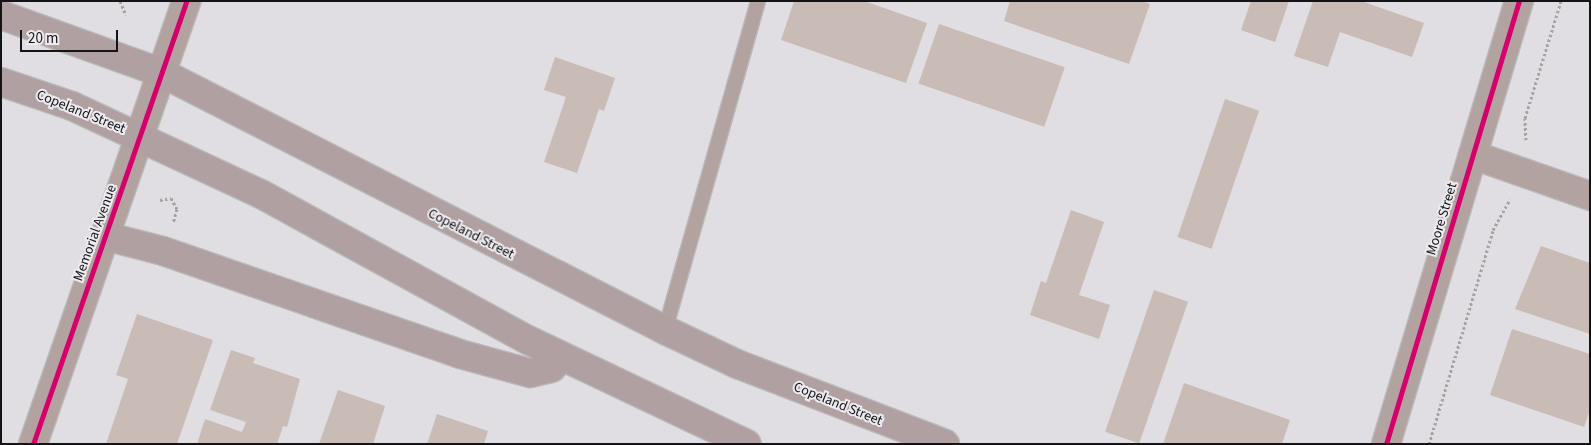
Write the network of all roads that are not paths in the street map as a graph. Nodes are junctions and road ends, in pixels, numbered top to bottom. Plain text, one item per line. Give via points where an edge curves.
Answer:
1 (186, 1) edge
2 (758, 1) edge
3 (1519, 1) edge
4 (1, 16) edge
5 (162, 73) junction
6 (1, 82) edge
7 (142, 136) junction
8 (1473, 155) junction
9 (1590, 196) edge
10 (105, 236) junction
11 (665, 330) junction
12 (563, 357) junction
13 (33, 444) edge
14 (747, 444) edge
15 (945, 444) edge
16 (1386, 444) edge

1 - 5 street, Memorial Avenue
2 - 11 lane
3 - 8 street, Moore Street
4 - 5 highway, Copeland Street
5 - 7 street, Memorial Avenue
5 - 11 highway, Copeland Street
6 - 7 highway, Copeland Street
7 - 10 street, Memorial Avenue
7 - 12 highway, Copeland Street via 261,194
8 - 9 street
8 - 16 street, Moore Street
10 - 12 highway via 163,250 460,354 530,373 551,368
10 - 13 street, Memorial Avenue
11 - 15 highway, Copeland Street via 737,364
12 - 14 highway, Copeland Street

